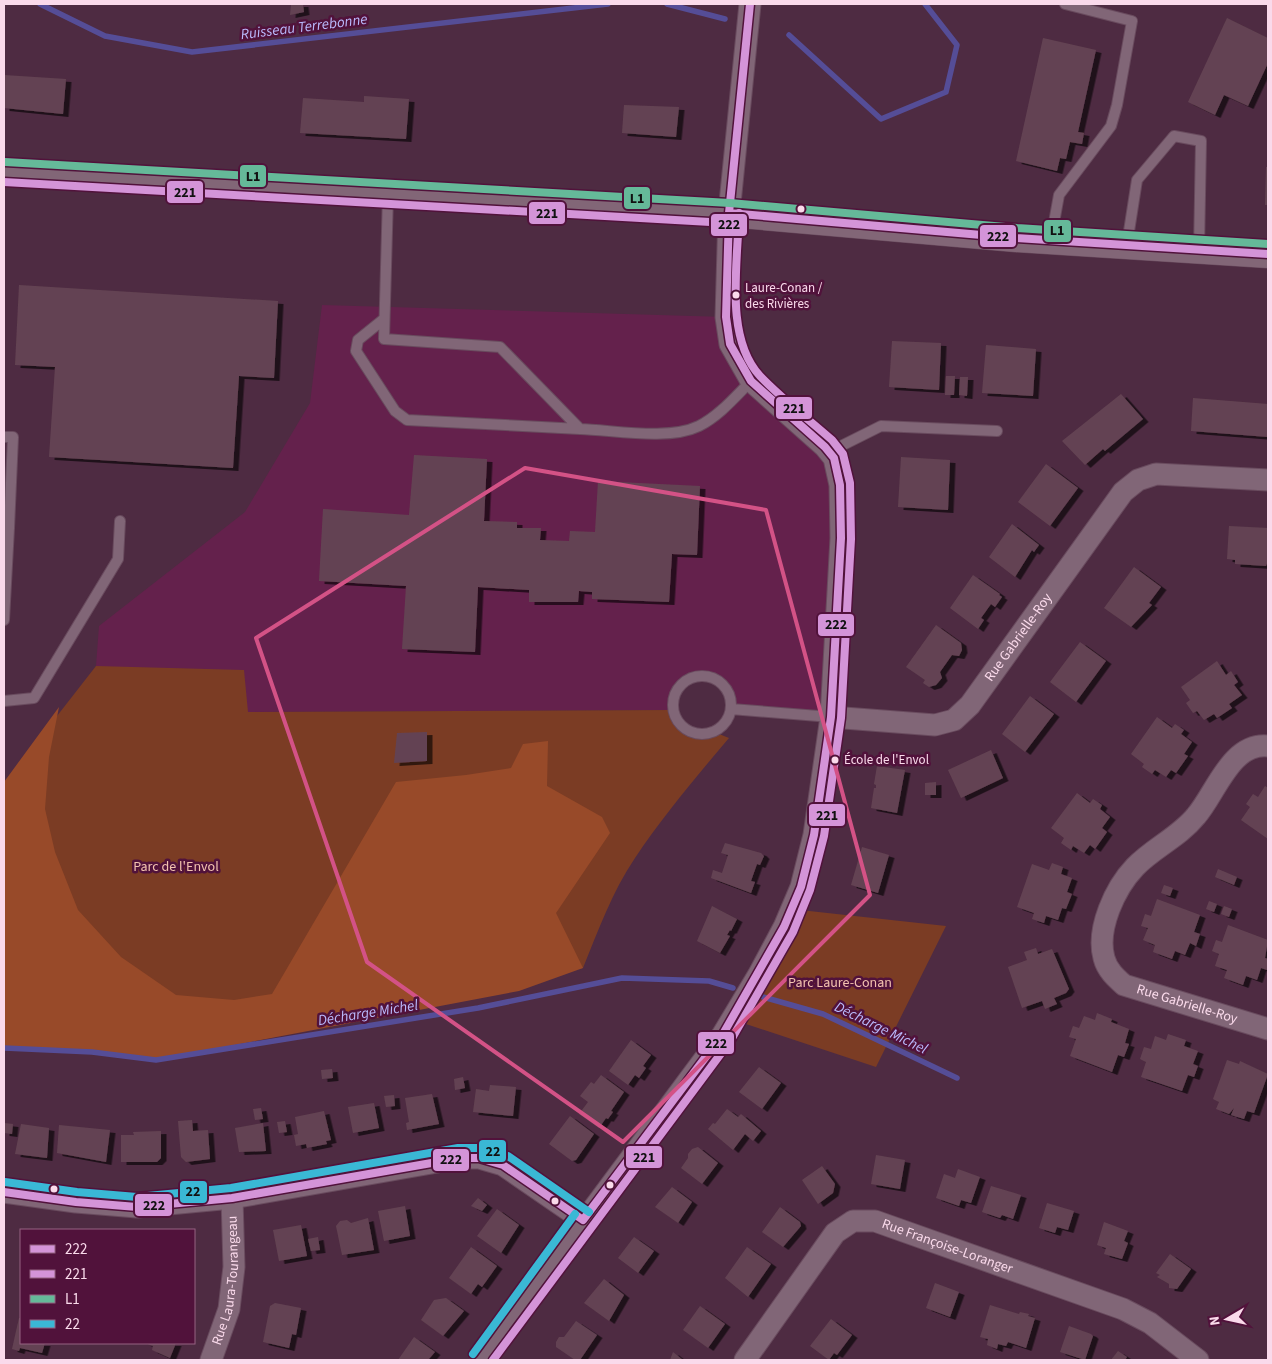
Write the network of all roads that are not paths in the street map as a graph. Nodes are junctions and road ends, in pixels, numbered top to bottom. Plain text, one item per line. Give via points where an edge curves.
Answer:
1 (750, 4) edge
2 (1065, 4) edge
3 (4, 172) edge
4 (388, 194) junction
5 (729, 213) junction
6 (1051, 240) junction
7 (1126, 245) junction
8 (1199, 250) junction
9 (1268, 254) edge
10 (384, 319) junction
11 (751, 381) junction
12 (580, 429) junction
13 (997, 431) dead end
14 (4, 437) edge
15 (829, 452) junction
16 (1268, 480) edge
17 (120, 521) dead end
18 (6, 528) edge
19 (4, 620) edge
20 (4, 701) edge
21 (731, 709) junction
22 (831, 717) junction
23 (1268, 746) edge
24 (1268, 1029) edge
25 (5, 1197) edge
26 (232, 1198) junction
27 (583, 1220) junction
28 (211, 1360) edge
29 (481, 1360) edge
30 (745, 1360) edge
31 (1198, 1360) edge

1 - 5 street
2 - 6 lane via 1132,21 1111,126 1059,195
3 - 4 main road
4 - 5 main road
4 - 10 lane
5 - 6 main road
5 - 11 street via 726,316 730,344
6 - 7 main road
7 - 8 main road
7 - 8 lane via 1137,180 1174,136 1201,141
8 - 9 main road
10 - 12 lane via 384,339 500,348
10 - 12 lane via 358,340 356,351 395,411 407,420
11 - 12 lane via 721,411 698,426 670,434
11 - 15 street
13 - 15 lane via 881,426
14 - 18 lane via 13,438
15 - 22 street via 834,458 840,485 841,538
16 - 22 street, Rue Gabrielle-Roy via 1156,474 1138,480 1123,492 970,705 954,720 934,725
17 - 20 lane via 118,559 34,698
18 - 19 lane
21 - 21 lane via 725,687 714,678 702,675 681,683 672,703 678,722 699,734 714,732 722,726
21 - 22 lane, Rue Gabrielle-Roy
22 - 27 street via 814,834 801,887 784,927 723,1034
23 - 24 street, Rue Gabrielle-Roy via 1255,747 1237,757 1196,816 1174,838 1135,866 1121,884 1106,918 1103,940 1104,958 1113,975 1124,985
25 - 26 street via 137,1207
26 - 27 street via 460,1158 480,1158 503,1166
26 - 28 street, Rue Laura-Tourangeau via 234,1267 229,1309
27 - 29 street
30 - 31 street, Rue Françoise-Loranger via 835,1233 854,1221 875,1220 1123,1309 1150,1323

